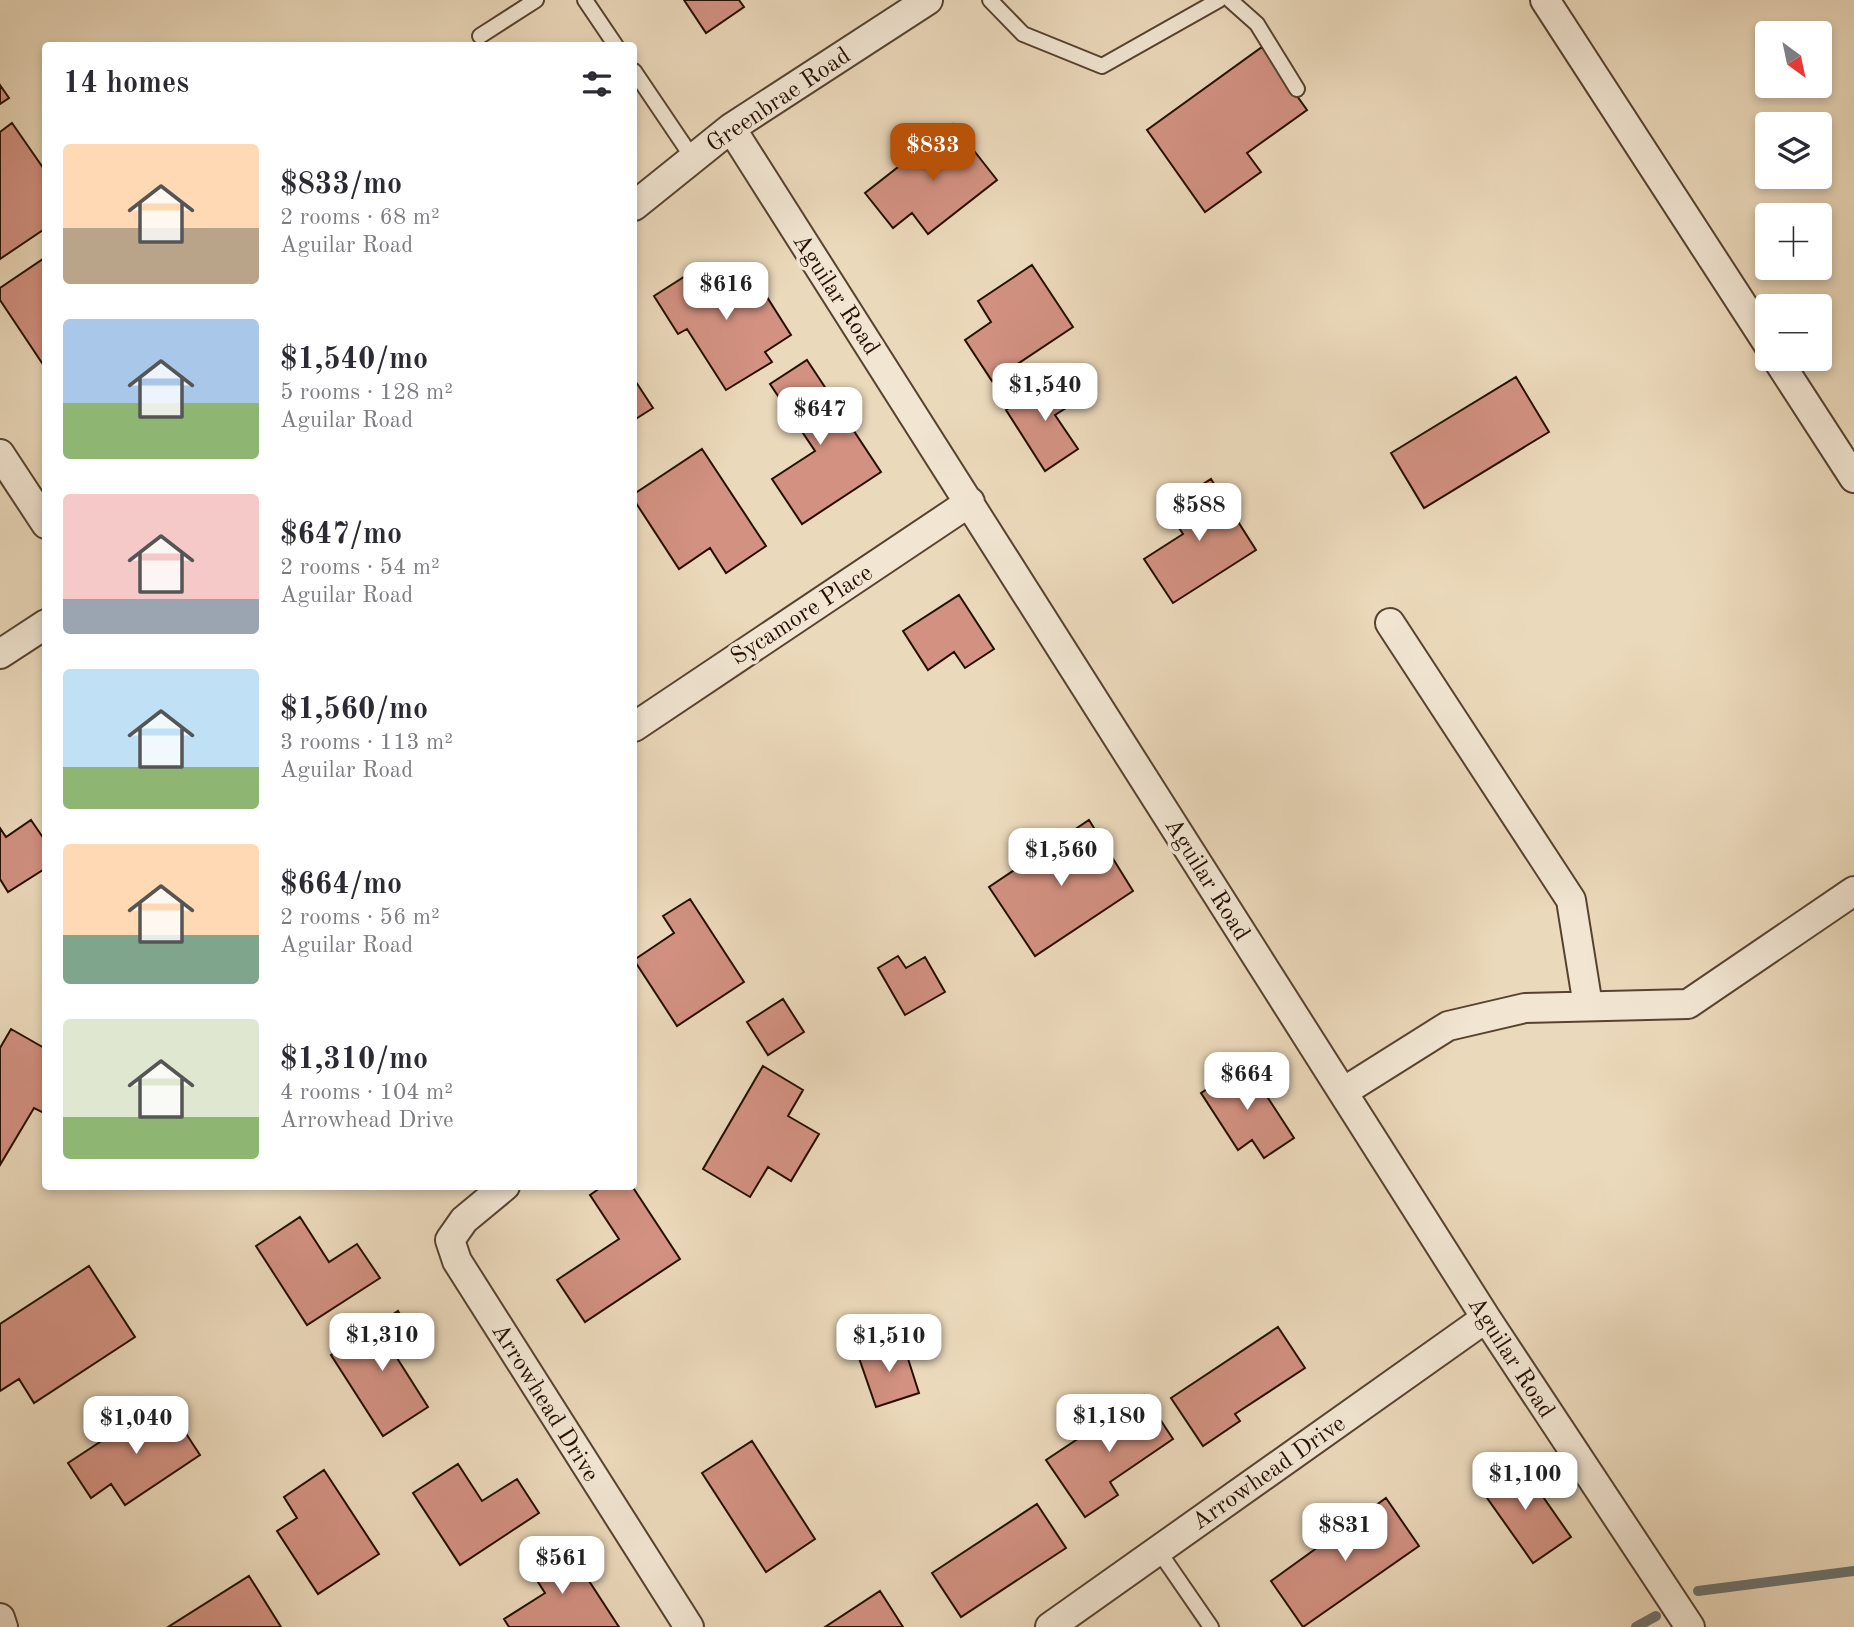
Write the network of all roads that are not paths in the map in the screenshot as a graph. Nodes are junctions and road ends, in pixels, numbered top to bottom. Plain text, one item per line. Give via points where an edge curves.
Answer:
1 (536, 0) edge
2 (585, 0) edge
3 (928, 0) edge
4 (990, 0) edge
5 (1219, 0) edge
6 (1230, 0) edge
7 (1545, 0) edge
8 (480, 36) dead end
9 (613, 42) edge
10 (637, 75) edge
11 (1297, 89) dead end
12 (731, 128) junction
13 (692, 157) junction
14 (637, 203) edge
15 (1755, 324) edge
16 (1785, 371) edge
17 (0, 454) edge
18 (1854, 478) edge
19 (970, 502) junction
20 (42, 518) edge
21 (1390, 623) dead end
22 (42, 627) edge
23 (0, 654) edge
24 (637, 725) edge
25 (1854, 891) edge
26 (1588, 1006) junction
27 (1343, 1092) junction
28 (500, 1190) edge
29 (1486, 1318) junction
30 (1158, 1550) junction
31 (0, 1618) edge
32 (3, 1627) edge
33 (688, 1627) edge
34 (1050, 1627) edge
35 (1211, 1627) edge
36 (1690, 1627) edge

1 - 8 lane
2 - 9 lane
3 - 12 street, Greenbrae Road
4 - 5 lane via 1023,34 1102,66
6 - 11 lane via 1257,24
7 - 15 street
10 - 13 lane
12 - 13 street, Greenbrae Road
12 - 19 street, Aguilar Road
13 - 14 street, Greenbrae Road
16 - 18 street
17 - 20 street
19 - 24 street, Sycamore Place
19 - 27 street, Aguilar Road
21 - 26 street via 1571,900
22 - 23 street
25 - 26 street via 1688,1004
26 - 27 street via 1525,1008 1448,1026
27 - 29 street, Aguilar Road
28 - 33 street, Arrowhead Drive via 464,1220 450,1240 457,1261
29 - 30 street, Arrowhead Drive
29 - 36 street, Aguilar Road
30 - 34 street, Arrowhead Drive
30 - 35 lane
31 - 32 street

